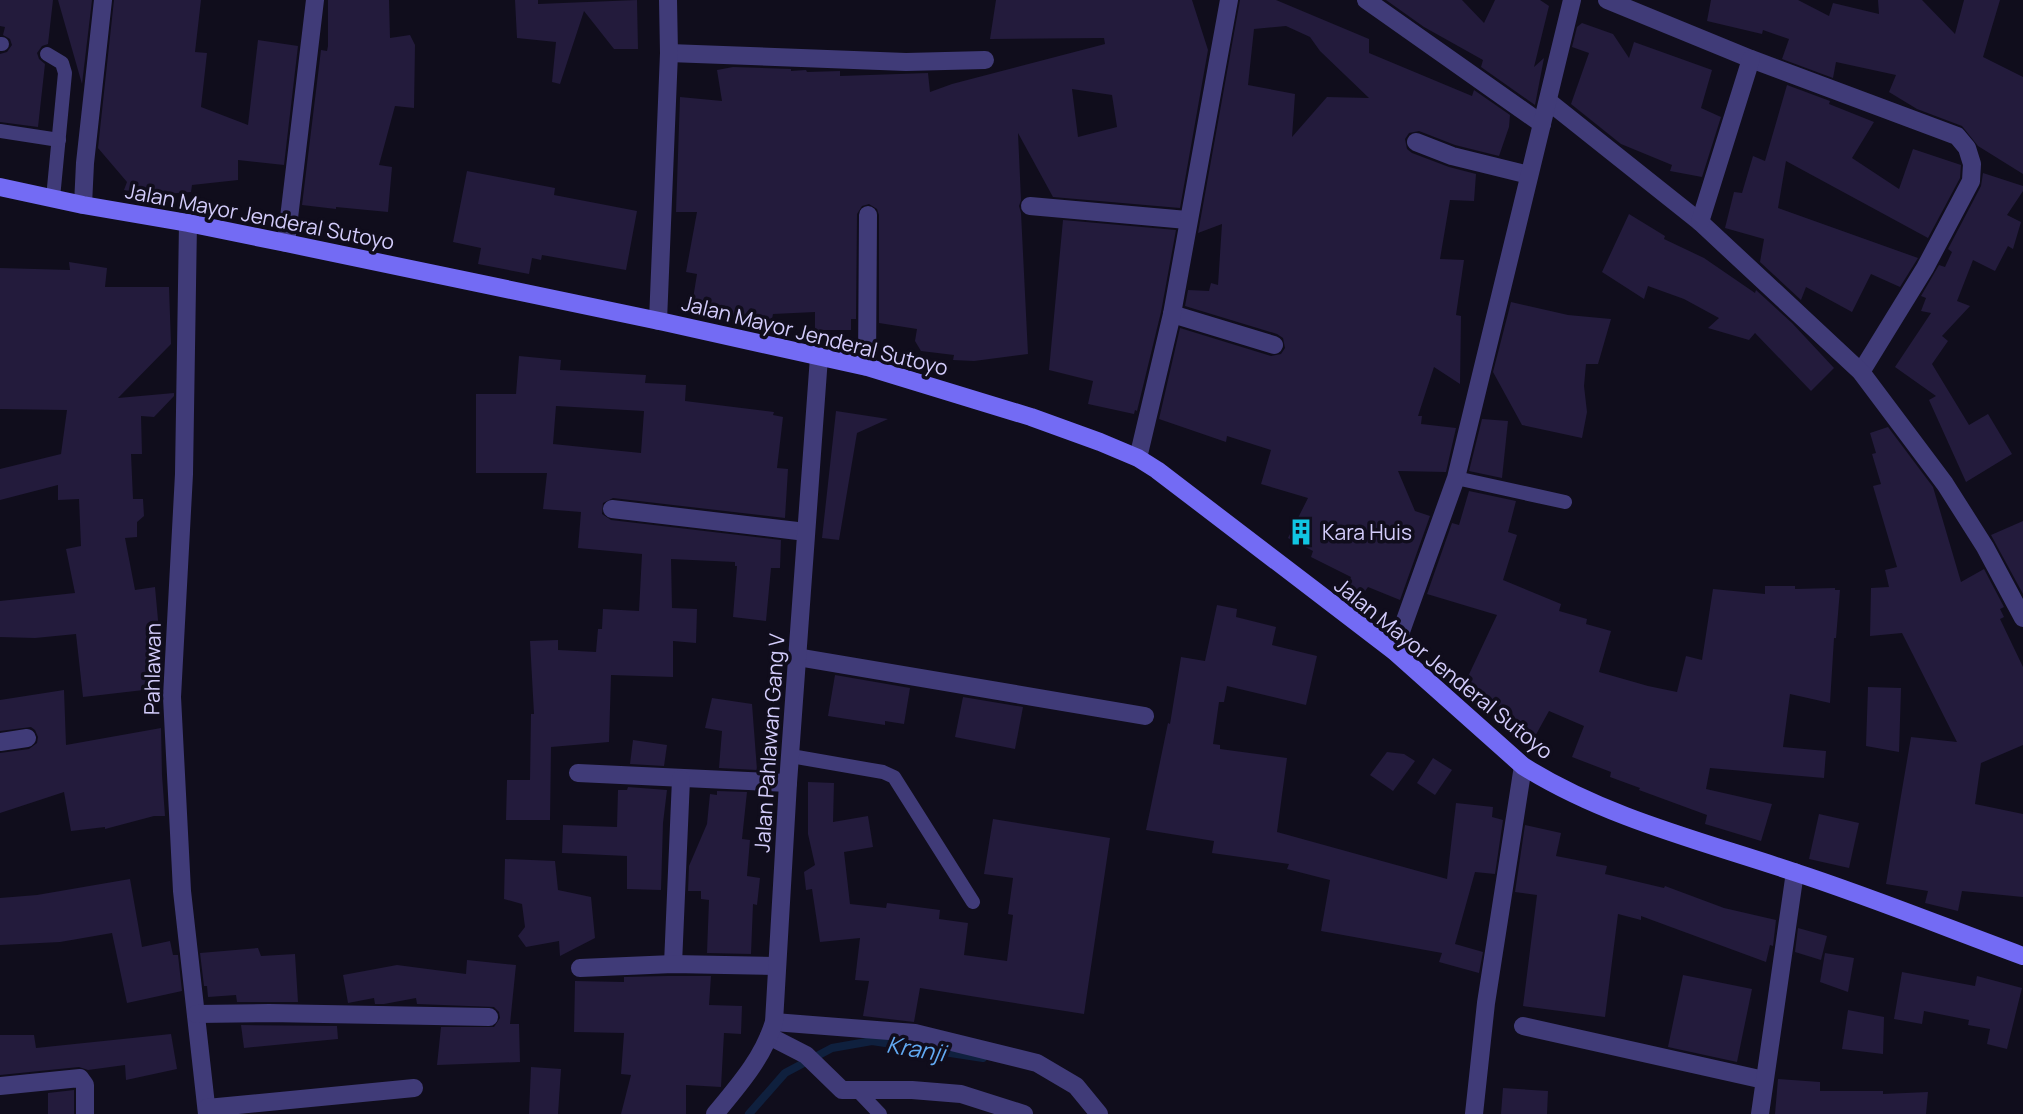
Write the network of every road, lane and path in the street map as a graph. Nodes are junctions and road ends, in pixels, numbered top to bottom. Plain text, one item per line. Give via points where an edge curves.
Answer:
1 (103, 0) edge
2 (315, 0) edge
3 (668, 0) edge
4 (1229, 0) edge
5 (1366, 0) edge
6 (1572, 0) edge
7 (1607, 0) edge
8 (669, 53) junction
9 (47, 54) dead end
10 (1751, 59) junction
11 (985, 60) dead end
12 (1548, 101) junction
13 (1542, 124) junction
14 (0, 131) edge
15 (59, 140) junction
16 (1416, 142) dead end
17 (1529, 175) junction
18 (0, 187) edge
19 (53, 198) junction
20 (83, 205) junction
21 (1030, 206) dead end
22 (868, 215) dead end
23 (1187, 219) junction
24 (1700, 222) junction
25 (188, 223) junction
26 (286, 243) junction
27 (1172, 314) junction
28 (658, 321) junction
29 (1274, 345) dead end
30 (819, 357) junction
31 (867, 367) junction
32 (1861, 372) junction
33 (1138, 458) junction
34 (1456, 478) junction
35 (1565, 502) dead end
36 (612, 509) dead end
37 (806, 532) junction
38 (2023, 618) edge
39 (1394, 651) junction
40 (797, 657) junction
41 (1145, 716) dead end
42 (27, 738) dead end
43 (0, 742) edge
44 (791, 756) junction
45 (1523, 766) junction
46 (578, 773) dead end
47 (681, 779) junction
48 (788, 783) junction
49 (1795, 872) junction
50 (973, 902) dead end
51 (2023, 956) edge
52 (673, 964) junction
53 (776, 966) junction
54 (580, 968) dead end
55 (196, 1014) junction
56 (489, 1017) dead end
57 (1523, 1026) dead end
58 (772, 1029) junction
59 (1764, 1080) junction
60 (0, 1086) edge
61 (414, 1088) dead end
62 (850, 1090) junction
63 (207, 1111) edge
64 (85, 1114) edge
65 (715, 1114) edge
66 (880, 1114) edge
67 (1024, 1114) edge
68 (1099, 1114) edge
69 (1474, 1114) edge
70 (1760, 1114) edge

1 - 20 street
2 - 26 street
3 - 8 street
4 - 23 street
5 - 13 street
6 - 12 street
7 - 10 street
8 - 11 street
8 - 28 street
9 - 15 lane via 62,63 65,73
10 - 24 street
10 - 32 street via 1957,136 1968,148 1970,181 1925,268
12 - 13 street
12 - 24 street
13 - 17 street
14 - 15 lane
15 - 19 lane
16 - 17 street
17 - 34 street
18 - 19 main road, Jalan Mayor Jenderal Sutoyo
19 - 20 main road, Jalan Mayor Jenderal Sutoyo
20 - 25 main road, Jalan Mayor Jenderal Sutoyo
21 - 23 street
22 - 31 street
23 - 27 street
24 - 32 street
25 - 26 main road, Jalan Mayor Jenderal Sutoyo
25 - 55 street, Pahlawan via 184,474 172,697 182,891
26 - 28 main road, Jalan Mayor Jenderal Sutoyo
27 - 29 street
27 - 33 street
28 - 30 main road, Jalan Mayor Jenderal Sutoyo
30 - 31 main road, Jalan Mayor Jenderal Sutoyo
30 - 37 street, Jalan Pahlawan Gang V
31 - 33 main road, Jalan Mayor Jenderal Sutoyo via 1031,416
32 - 38 street via 1945,484
33 - 39 main road, Jalan Mayor Jenderal Sutoyo
34 - 35 lane
34 - 39 street
36 - 37 street
37 - 40 street, Jalan Pahlawan Gang V
39 - 45 main road, Jalan Mayor Jenderal Sutoyo
40 - 41 street
40 - 44 street, Jalan Pahlawan Gang V
42 - 43 street
44 - 48 street, Jalan Pahlawan Gang V
44 - 50 lane via 894,777
45 - 49 main road, Jalan Mayor Jenderal Sutoyo via 1585,801
45 - 69 street via 1486,1003
46 - 47 street
47 - 48 street
47 - 52 street
48 - 53 street, Jalan Pahlawan Gang V
49 - 51 main road, Jalan Mayor Jenderal Sutoyo
49 - 59 street
52 - 53 street
52 - 54 street
53 - 58 street, Jalan Pahlawan Gang V
55 - 56 street
55 - 63 street, Pahlawan
57 - 59 street
58 - 62 street
58 - 65 street, Jalan Pahlawan Gang V via 751,1070
58 - 68 street via 915,1033 1037,1063 1076,1086
59 - 70 street
60 - 64 street via 80,1078 85,1084
61 - 63 street
62 - 66 lane
62 - 67 street via 961,1094

